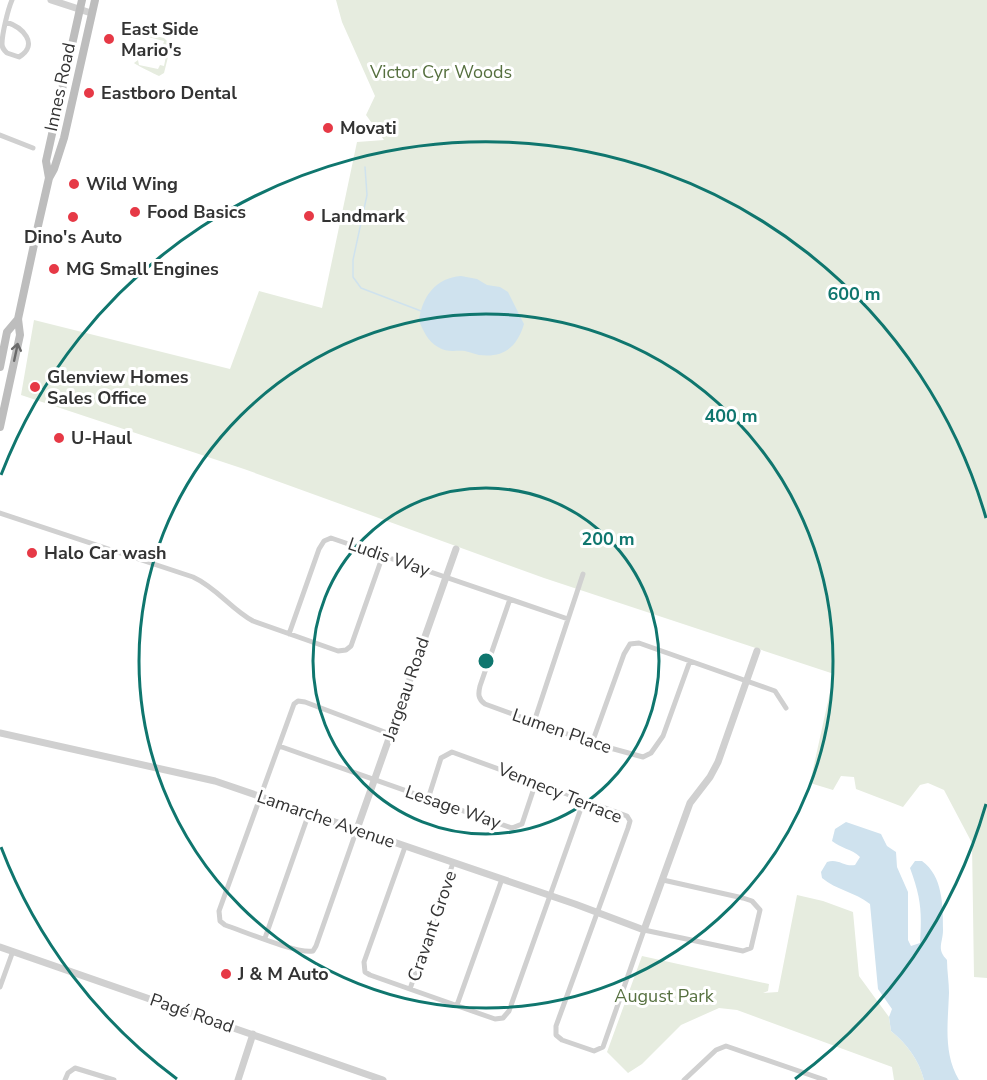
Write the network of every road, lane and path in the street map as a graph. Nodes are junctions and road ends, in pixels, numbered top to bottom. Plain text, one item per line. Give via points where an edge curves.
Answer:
1 (12, 0) edge
2 (51, 0) edge
3 (82, 0) edge
4 (94, 0) edge
5 (80, 10) junction
6 (91, 13) junction
7 (6, 22) junction
8 (0, 135) edge
9 (33, 148) dead end
10 (49, 178) junction
11 (18, 319) junction
12 (0, 367) edge
13 (0, 427) edge
14 (0, 513) edge
15 (456, 549) dead end
16 (383, 555) junction
17 (583, 574) dead end
18 (446, 577) junction
19 (510, 599) junction
20 (568, 619) junction
21 (289, 634) junction
22 (757, 651) dead end
23 (690, 661) junction
24 (747, 681) junction
25 (786, 708) dead end
26 (534, 722) junction
27 (0, 733) edge
28 (390, 734) junction
29 (592, 743) junction
30 (279, 746) junction
31 (375, 780) junction
32 (536, 782) junction
33 (261, 796) junction
34 (428, 799) junction
35 (584, 800) junction
36 (309, 813) junction
37 (357, 829) junction
38 (405, 847) junction
39 (453, 863) junction
40 (502, 879) junction
41 (663, 880) junction
42 (550, 895) junction
43 (598, 912) junction
44 (644, 930) junction
45 (265, 938) junction
46 (0, 946) edge
47 (13, 951) junction
48 (0, 987) edge
49 (410, 989) junction
50 (457, 1005) junction
51 (253, 1034) junction
52 (65, 1080) edge
53 (114, 1080) edge
54 (238, 1080) edge
55 (383, 1080) edge
56 (684, 1080) edge
57 (825, 1080) edge

1 - 7 street
2 - 5 street
3 - 5 main road, Innes Road
4 - 6 main road, Innes Road
5 - 6 street
5 - 10 main road, Innes Road via 46,161
6 - 10 main road, Innes Road via 64,138
7 - 7 street via 27,34 26,50 18,57 7,53 2,45
8 - 9 street
10 - 11 main road, Innes Road
11 - 12 main road, Innes Road via 7,332
13 -> 11 main road, Innes Road via 20,335
14 - 21 street via 193,578 215,590 247,617
15 - 18 street, Jargeau Road
16 - 18 street, Ludis Way
16 - 21 street, Ludis Way via 337,539 325,540
16 - 21 street via 348,649 333,650
17 - 20 street
18 - 19 street, Ludis Way
18 - 28 street, Jargeau Road
19 - 20 street, Ludis Way
19 - 26 street, Lumen Place via 479,697 485,704
20 - 26 street
22 - 24 street
23 - 24 street
23 - 29 street, Lumen Place via 663,736 651,753 639,758
23 - 29 street via 639,643 630,644
24 - 25 street via 776,691
24 - 41 street via 714,771 690,803
26 - 29 street, Lumen Place
27 - 33 street, Lamarche Avenue via 202,778
28 - 30 street via 298,701
28 - 31 street, Jargeau Road
30 - 31 street, Lesage Way
30 - 33 street
31 - 34 street, Lesage Way
31 - 37 street, Jargeau Road
32 - 34 street, Lesage Way via 522,824 512,828
32 - 34 street, Vennecy Terrace via 452,752 441,758
32 - 35 street, Vennecy Terrace
33 - 36 street, Lamarche Avenue
33 - 45 street via 219,918 225,925
35 - 42 street
35 - 43 street, Vennecy Terrace via 621,813 630,821
36 - 37 street, Lamarche Avenue
36 - 45 street
37 - 38 street, Lamarche Avenue
37 - 45 street via 313,951
38 - 39 street, Lamarche Avenue
38 - 49 street via 363,967 370,975
39 - 40 street, Lamarche Avenue
39 - 49 street, Cravant Grove
40 - 42 street, Lamarche Avenue
40 - 50 street
41 - 44 street
41 - 44 street via 752,901 760,910 754,941 751,948 743,951
42 - 43 street, Lamarche Avenue
42 - 50 street via 506,1015 495,1019
43 - 44 street, Lamarche Avenue
43 - 44 street via 556,1026 556,1035 562,1040 594,1051 603,1047
46 - 47 street, Pagé Road
47 - 48 street
47 - 51 street, Pagé Road
49 - 50 street
51 - 54 street
51 - 55 street, Pagé Road
52 - 53 street via 75,1068
56 - 57 street via 716,1050 726,1046

